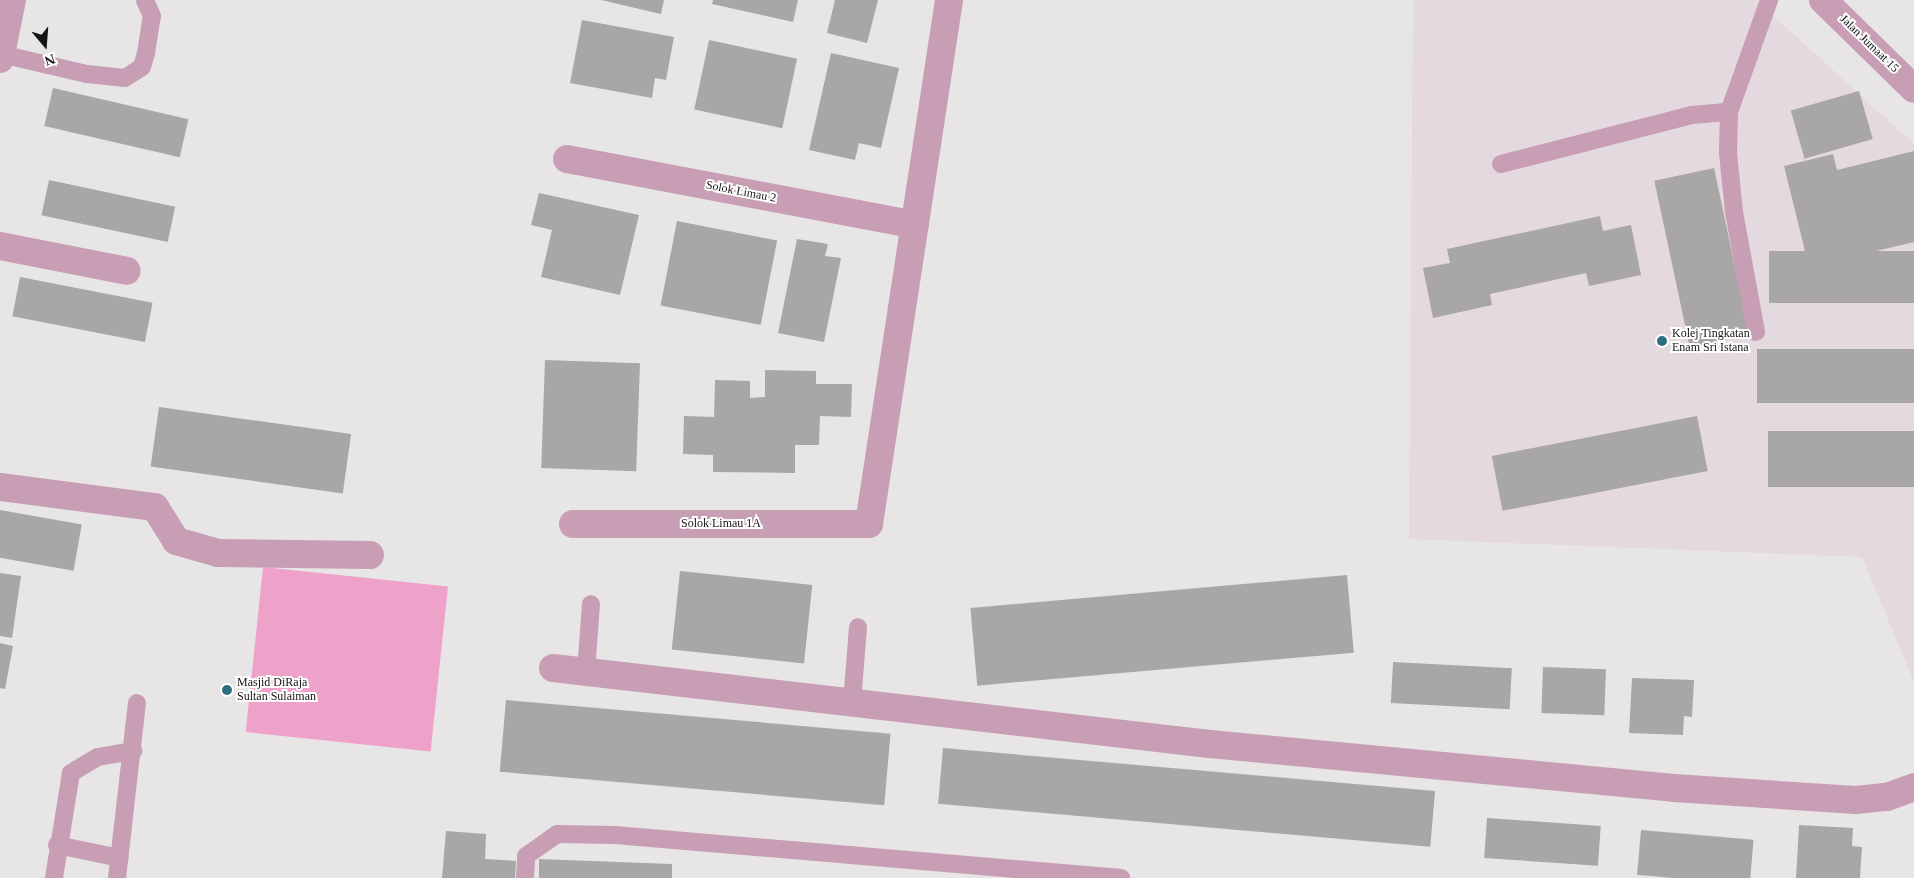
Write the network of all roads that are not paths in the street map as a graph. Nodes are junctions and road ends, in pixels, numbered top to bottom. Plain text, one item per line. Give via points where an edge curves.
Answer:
1 (12, 0) edge
2 (145, 0) edge
3 (949, 0) edge
4 (1769, 0) edge
5 (1823, 0) edge
6 (1, 56) edge
7 (1914, 89) edge
8 (1729, 112) junction
9 (567, 159) dead end
10 (1501, 164) dead end
11 (915, 225) junction
12 (0, 246) edge
13 (127, 271) dead end
14 (1756, 332) dead end
15 (0, 487) edge
16 (573, 524) dead end
17 (370, 555) dead end
18 (591, 604) dead end
19 (858, 627) dead end
20 (553, 668) dead end
21 (586, 672) junction
22 (852, 702) junction
23 (137, 703) dead end
24 (133, 751) junction
25 (1914, 787) edge
26 (57, 844) junction
27 (120, 858) junction
28 (1032, 876) edge
29 (54, 878) edge
30 (117, 878) edge
31 (525, 878) edge
32 (1121, 878) edge

1 - 6 street
2 - 6 lane via 152,16 146,53 142,67 125,78 87,74
3 - 11 street
4 - 8 lane
5 - 7 street, Jalan Jumaat 15
8 - 10 lane via 1692,115
8 - 14 lane via 1728,153 1734,212
9 - 11 street, Solok Limau 2
11 - 16 street, Solok Limau 1A via 869,524
12 - 13 street
15 - 17 street via 155,507 176,541 218,553
18 - 21 lane
19 - 22 lane
20 - 21 street
21 - 22 street
22 - 25 street via 1210,744 1674,788 1856,800 1887,797
23 - 24 lane
24 - 26 lane via 98,757 71,772
24 - 27 lane
26 - 27 lane
26 - 29 lane
27 - 30 lane
28 - 31 lane via 625,836 557,834 526,856
28 - 32 lane

